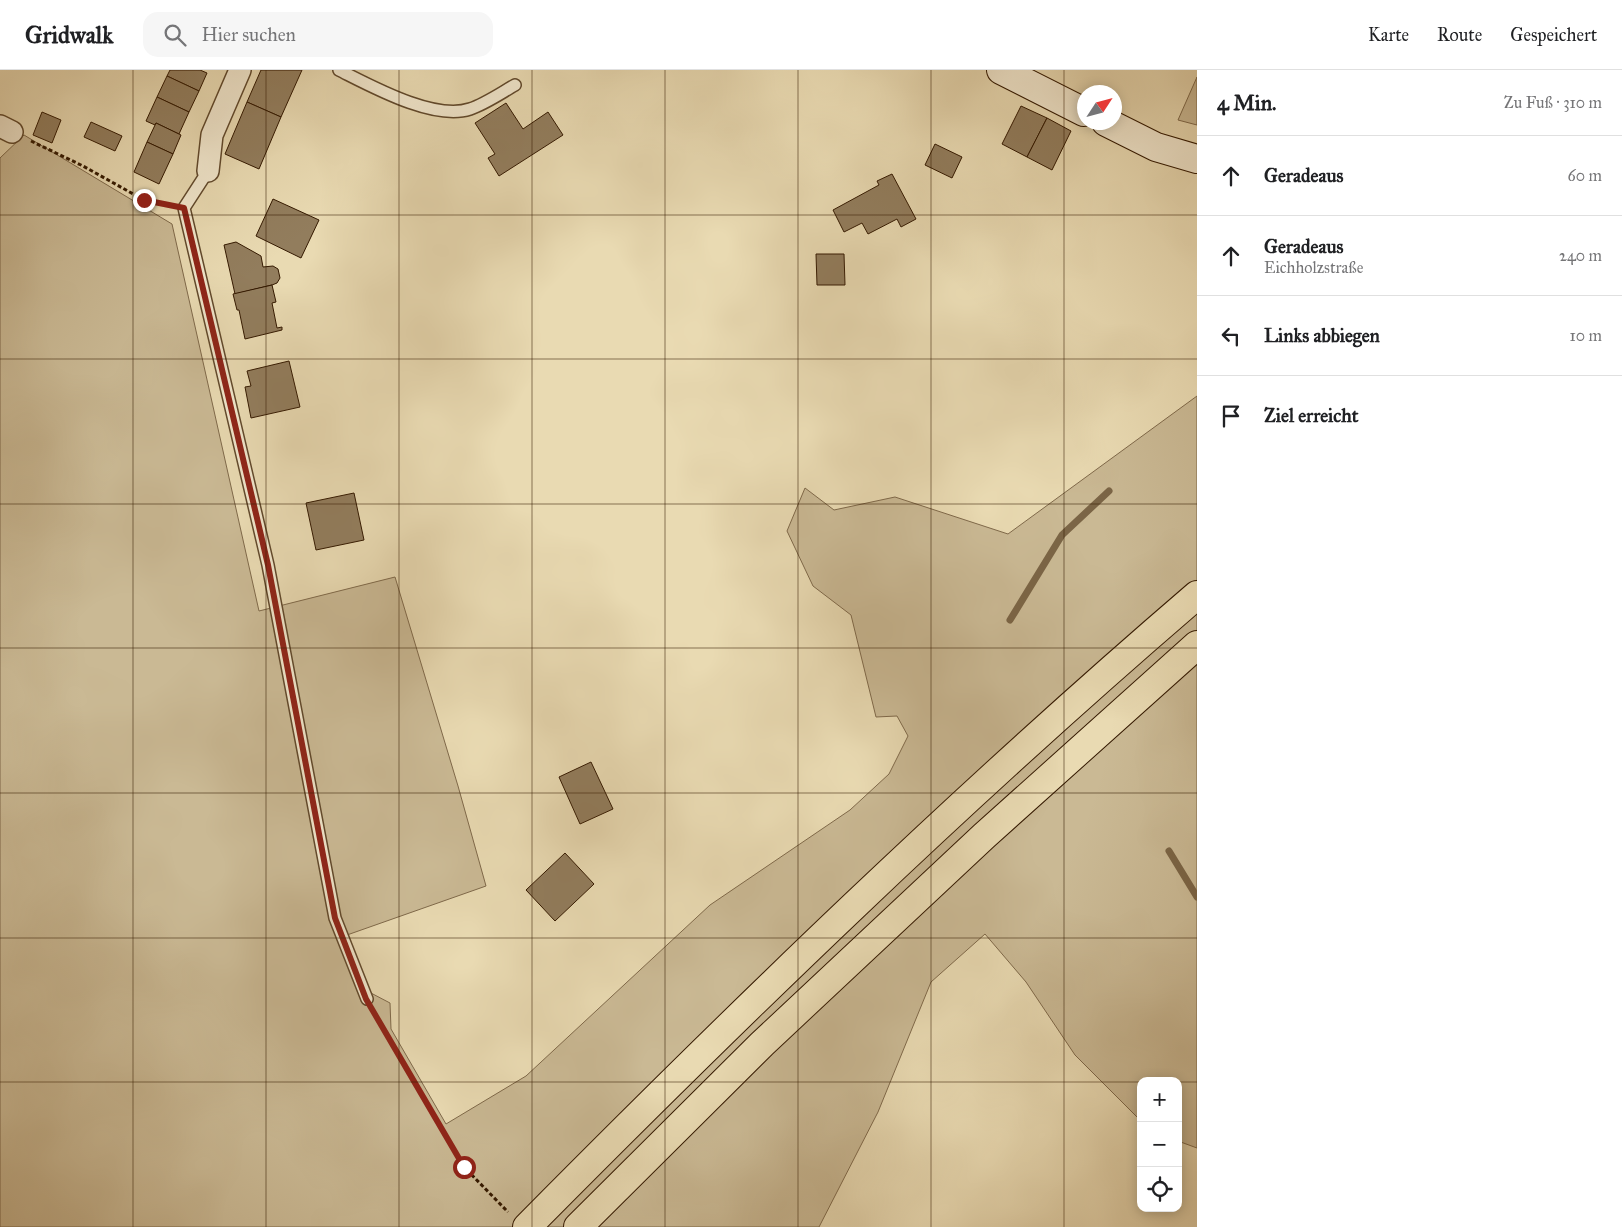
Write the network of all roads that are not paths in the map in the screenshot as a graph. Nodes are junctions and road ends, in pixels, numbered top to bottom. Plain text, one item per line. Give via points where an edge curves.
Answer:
1 (240, 70) edge
2 (339, 70) edge
3 (1001, 70) edge
4 (515, 85) dead end
5 (1077, 108) edge
6 (1121, 130) edge
7 (1197, 159) edge
8 (208, 171) joint
9 (1197, 596) edge
10 (1197, 645) edge
11 (366, 999) road end
12 (518, 1220) edge
13 (578, 1227) edge

1 - 8 street via 212,135
2 - 4 lane via 392,96 456,112 471,108
3 - 5 main road
6 - 7 main road via 1156,148
8 - 11 lane via 184,208 268,565 335,918
9 - 12 highway via 960,807
10 - 13 highway via 984,836 762,1044

